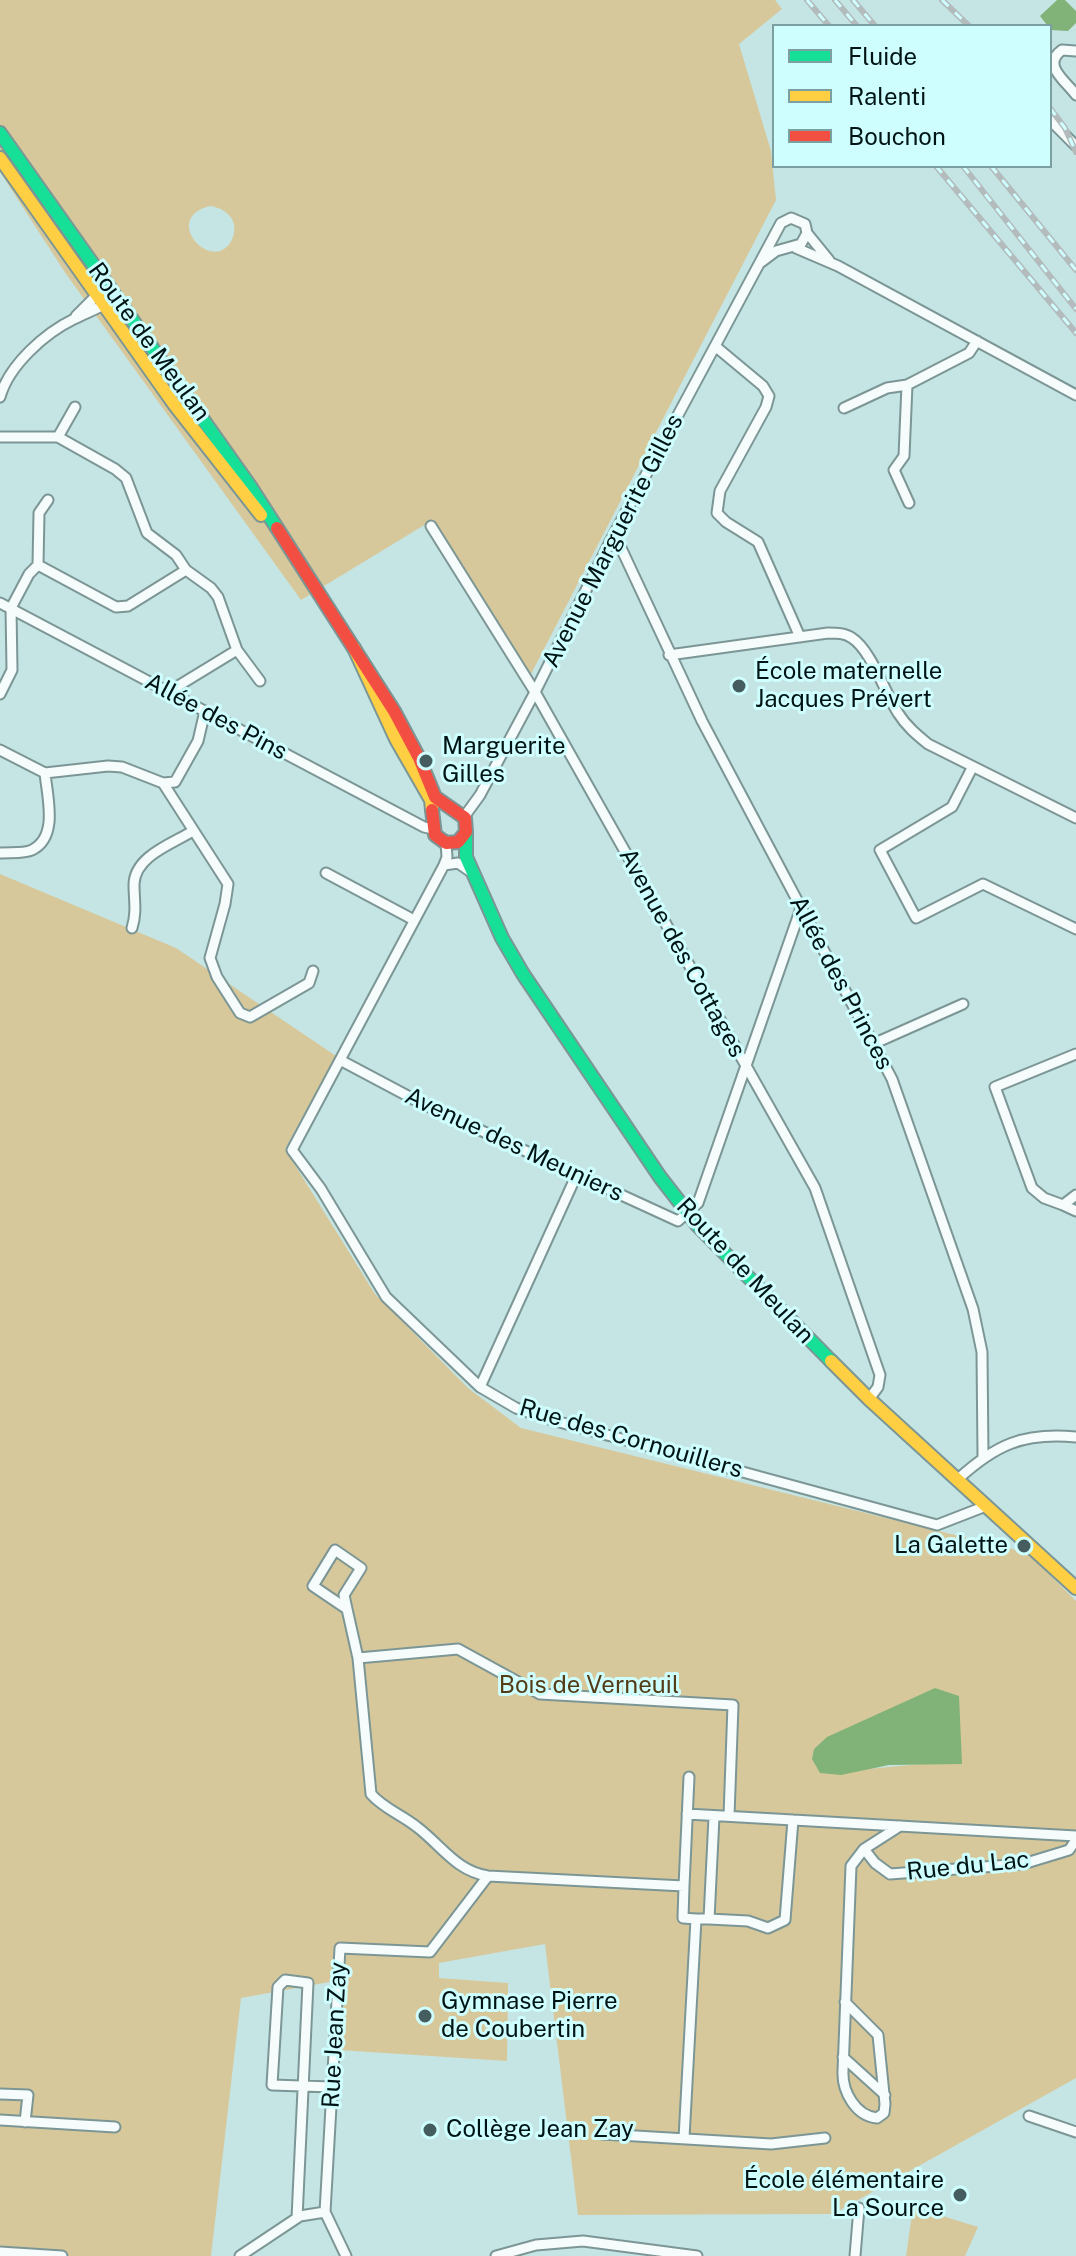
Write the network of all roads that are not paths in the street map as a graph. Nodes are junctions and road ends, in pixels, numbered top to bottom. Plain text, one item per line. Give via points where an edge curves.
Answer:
1 (1076, 51) edge
2 (1076, 95) edge
3 (1052, 122) edge
4 (0, 133) edge
5 (1076, 146) edge
6 (0, 158) edge
7 (778, 228) junction
8 (807, 233) junction
9 (792, 247) junction
10 (760, 263) junction
11 (838, 266) junction
12 (113, 292) junction
13 (100, 301) junction
14 (977, 341) junction
15 (715, 346) junction
16 (907, 385) junction
17 (1, 390) edge
18 (1076, 395) edge
19 (75, 407) dead end
20 (844, 408) dead end
21 (0, 437) edge
22 (58, 437) junction
23 (48, 500) dead end
24 (909, 503) dead end
25 (431, 526) dead end
26 (612, 538) junction
27 (294, 554) junction
28 (38, 565) junction
29 (186, 570) junction
30 (0, 603) edge
31 (11, 608) junction
32 (800, 637) junction
33 (354, 648) junction
34 (237, 650) junction
35 (669, 655) junction
36 (260, 681) dead end
37 (535, 692) junction
38 (0, 694) edge
39 (173, 694) junction
40 (205, 711) junction
41 (0, 750) edge
42 (972, 768) junction
43 (45, 773) junction
44 (163, 783) junction
45 (452, 809) junction
46 (1076, 818) edge
47 (466, 823) junction
48 (433, 825) junction
49 (193, 831) junction
50 (448, 843) junction
51 (0, 853) edge
52 (466, 857) junction
53 (444, 865) junction
54 (471, 872) junction
55 (326, 873) dead end
56 (801, 908) junction
57 (414, 920) junction
58 (132, 928) dead end
59 (1076, 929) edge
60 (313, 971) dead end
61 (963, 1004) dead end
62 (873, 1044) junction
63 (1076, 1054) edge
64 (340, 1060) junction
65 (746, 1067) junction
66 (577, 1174) junction
67 (1076, 1195) edge
68 (1063, 1205) junction
69 (690, 1211) junction
70 (1076, 1211) edge
71 (480, 1387) junction
72 (871, 1397) junction
73 (1076, 1437) edge
74 (983, 1456) junction
75 (960, 1477) junction
76 (986, 1506) junction
77 (1076, 1578) edge
78 (1076, 1588) edge
79 (347, 1609) junction
80 (358, 1658) junction
81 (689, 1777) dead end
82 (687, 1814) junction
83 (729, 1816) junction
84 (714, 1817) junction
85 (793, 1820) junction
86 (900, 1826) junction
87 (1076, 1838) edge
88 (864, 1849) junction
89 (488, 1876) junction
90 (684, 1886) junction
91 (696, 1919) junction
92 (709, 1919) junction
93 (845, 2002) junction
94 (843, 2057) junction
95 (303, 2086) junction
96 (332, 2087) junction
97 (0, 2094) edge
98 (885, 2095) junction
99 (1029, 2116) dead end
100 (0, 2120) edge
101 (25, 2122) junction
102 (115, 2127) dead end
103 (1076, 2132) edge
104 (602, 2134) dead end
105 (684, 2138) junction
106 (825, 2138) dead end
107 (859, 2208) dead end
108 (325, 2212) junction
109 (297, 2218) junction
110 (619, 2245) junction
111 (0, 2252) edge
112 (62, 2256) edge
113 (240, 2256) edge
114 (346, 2256) edge
115 (496, 2256) edge
116 (617, 2256) edge
117 (697, 2256) edge
118 (855, 2256) edge

1 - 2 street via 1059,51 1053,63
3 - 5 street
4 - 12 main road, Route de Meulan
6 - 13 main road, Route de Meulan
7 - 8 street via 796,218
7 - 9 street via 780,241
7 - 10 street, Avenue Marguerite Gilles
8 - 9 street via 804,242
8 - 11 street
9 - 10 street
9 - 11 street
10 - 15 street, Avenue Marguerite Gilles
11 - 14 street
12 - 13 street
12 - 27 main road, Route de Meulan
13 - 17 street via 31,351
13 - 27 main road, Route de Meulan via 200,439
14 - 16 street via 969,353
14 - 18 street
15 - 26 street, Avenue Marguerite Gilles
15 - 32 street via 769,396 720,491 717,513 758,542
16 - 20 street via 887,388
16 - 24 street via 904,456 894,470
19 - 22 street
21 - 22 street
22 - 29 street via 126,478 147,533
23 - 28 street via 39,513
25 - 37 street, Avenue des Cottages
26 - 35 street, Allée des Princes
26 - 37 street, Avenue Marguerite Gilles
27 - 33 main road, Route de Meulan
28 - 29 street via 116,607 128,606
28 - 31 street
29 - 34 street via 218,597
30 - 31 street, Allée des Pins
31 - 38 street via 12,670
31 - 39 street, Allée des Pins
32 - 35 street
32 - 42 street via 842,633 855,639 910,730
33 - 45 main road, Route de Meulan via 413,744 435,797
33 - 48 main road, Route de Meulan via 431,800
34 - 36 street
34 - 39 street
35 - 56 street, Allée des Princes
37 - 47 street, Avenue Marguerite Gilles
37 - 65 street, Avenue des Cottages
39 - 40 street, Allée des Pins
40 - 44 street via 191,758 175,782
40 - 48 street, Allée des Pins via 424,827
41 - 43 street
42 - 46 street
42 - 59 street via 952,807 880,850 916,918 983,884
43 - 44 street via 122,767
43 - 51 street via 49,819 44,839 32,850
44 - 49 street
45 - 47 main road
45 - 48 main road via 441,811
47 - 50 main road via 462,839
47 - 52 main road, Route de Meulan
48 - 50 main road via 438,839
49 - 58 street via 138,868
49 - 60 street via 228,884 210,958 240,1013 259,1014 309,983
50 - 52 main road
50 - 53 street
52 - 54 main road, Route de Meulan
53 - 54 street via 458,863
53 - 57 street
54 - 69 main road, Route de Meulan via 529,971
55 - 57 street
56 - 62 street, Allée des Princes
56 - 65 street
57 - 64 street
61 - 62 street
62 - 74 street, Allée des Princes via 892,1079 973,1309 982,1352
63 - 68 street via 995,1087 1032,1188
64 - 66 street, Avenue des Meuniers
64 - 71 street, Rue des Cornouillers via 292,1150 386,1297
65 - 69 street via 698,1203
65 - 72 street, Avenue des Cottages via 815,1188 877,1368 880,1381
66 - 69 street, Avenue des Meuniers via 678,1221
66 - 71 street
67 - 68 street
68 - 70 street
69 - 72 main road, Route de Meulan
71 - 76 street, Rue des Cornouillers via 516,1408 552,1420 937,1525
72 - 75 main road, Route de Meulan
73 - 74 street via 1026,1440
74 - 75 street
75 - 76 main road, Route de Meulan
75 - 77 main road, Route de Meulan
76 - 78 main road, Route de Meulan
79 - 79 street via 313,1586 335,1550 361,1568 344,1595
79 - 80 street
80 - 83 street via 458,1649 540,1694 733,1705
80 - 89 street via 371,1794 460,1867
81 - 82 street
82 - 84 street
82 - 90 street
83 - 84 street
83 - 85 street
84 - 92 street
85 - 86 street
85 - 92 street via 785,1920 768,1928
86 - 87 street
86 - 88 street
87 - 88 street, Rue du Lac via 1069,1850 1023,1864 890,1874
88 - 93 street via 851,1866
89 - 90 street
89 - 96 street, Rue Jean Zay via 430,1952 340,1948
90 - 91 street via 683,1918
91 - 92 street
91 - 105 street
93 - 94 street
93 - 98 street via 878,2035
94 - 98 street
94 - 98 street via 842,2082 858,2110 877,2118 884,2113
95 - 95 street via 272,2085 278,1987 285,1980 308,1983
95 - 96 street
95 - 109 street
96 - 108 street, Rue Jean Zay
97 - 101 street via 28,2095
99 - 103 street
100 - 101 street
101 - 102 street
104 - 105 street
105 - 106 street via 771,2144
107 - 118 street
108 - 109 street
108 - 114 street, Rue Jean Zay
109 - 113 street
110 - 115 street via 536,2245
110 - 116 street
110 - 117 street
111 - 112 street

